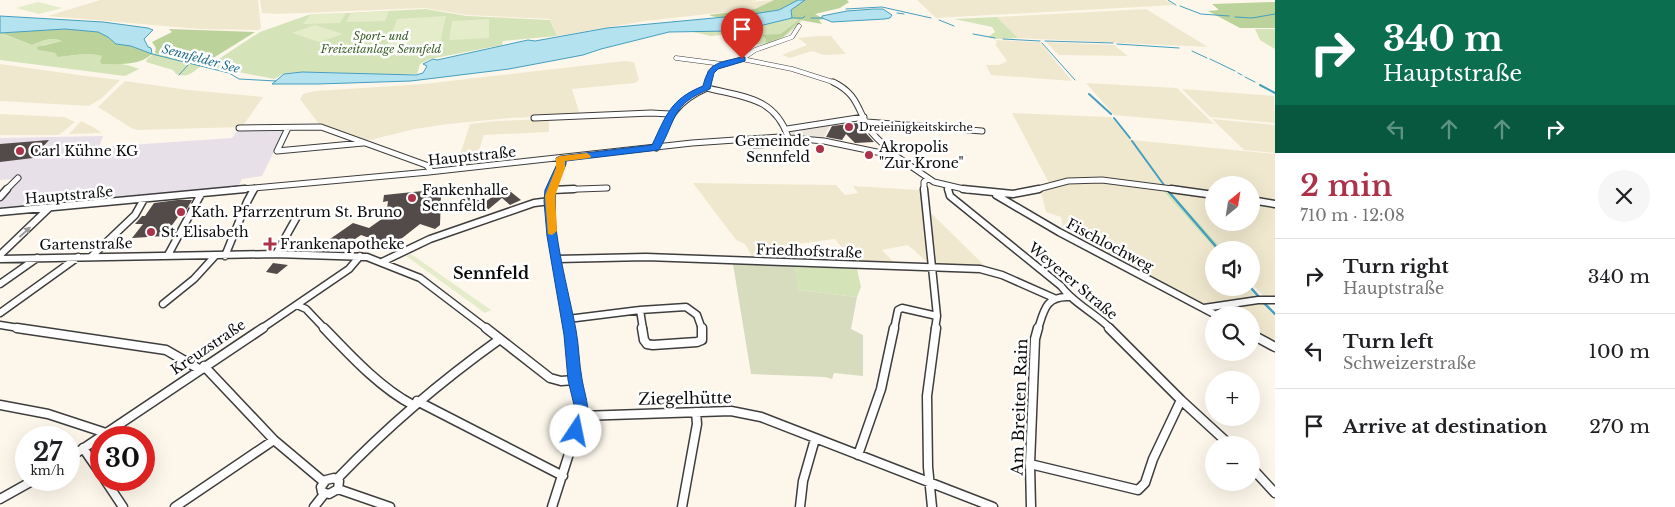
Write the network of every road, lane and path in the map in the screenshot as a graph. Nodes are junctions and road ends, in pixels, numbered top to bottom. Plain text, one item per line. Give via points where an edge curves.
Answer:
1 (799, 26) dead end
2 (676, 58) dead end
3 (742, 59) junction
4 (705, 62) junction
5 (723, 64) junction
6 (710, 72) junction
7 (707, 88) junction
8 (670, 114) junction
9 (534, 118) dead end
10 (866, 120) junction
11 (239, 128) dead end
12 (288, 128) junction
13 (786, 129) junction
14 (982, 131) dead end
15 (788, 137) junction
16 (364, 143) junction
17 (656, 148) junction
18 (896, 156) junction
19 (560, 158) junction
20 (429, 172) junction
21 (18, 178) dead end
22 (928, 178) junction
23 (949, 186) junction
24 (255, 188) junction
25 (607, 188) dead end
26 (550, 190) junction
27 (201, 194) junction
28 (994, 194) junction
29 (1205, 194) edge
30 (0, 197) edge
31 (144, 199) junction
32 (550, 201) junction
33 (1260, 202) edge
34 (1275, 204) edge
35 (49, 208) junction
36 (0, 212) edge
37 (299, 213) dead end
38 (276, 254) junction
39 (168, 255) junction
40 (79, 256) junction
41 (92, 256) junction
42 (215, 256) junction
43 (225, 256) junction
44 (360, 256) junction
45 (37, 258) junction
46 (1, 259) edge
47 (557, 259) junction
48 (382, 262) junction
49 (932, 267) junction
50 (0, 284) edge
51 (1069, 297) junction
52 (1054, 298) junction
53 (1275, 300) edge
54 (163, 304) dead end
55 (297, 305) junction
56 (1204, 308) joint
57 (640, 310) junction
58 (0, 313) edge
59 (937, 316) junction
60 (568, 319) junction
61 (0, 325) edge
62 (1260, 339) edge
63 (500, 340) junction
64 (1275, 347) edge
65 (202, 367) junction
66 (575, 380) junction
67 (1181, 400) junction
68 (415, 403) junction
69 (0, 405) edge
70 (696, 412) junction
71 (581, 416) junction
72 (116, 426) edge
73 (90, 428) edge
74 (1220, 436) edge
75 (815, 439) junction
76 (274, 440) junction
77 (90, 443) edge
78 (83, 448) junction
79 (80, 450) edge
80 (858, 455) junction
81 (90, 458) edge
82 (1030, 464) junction
83 (563, 476) junction
84 (1260, 477) edge
85 (324, 482) junction
86 (929, 483) junction
87 (337, 484) junction
88 (15, 491) edge
89 (112, 491) edge
90 (1275, 492) edge
91 (324, 493) junction
92 (0, 499) edge
93 (122, 507) edge
94 (175, 507) edge
95 (314, 507) edge
96 (390, 507) edge
97 (552, 507) edge
98 (682, 507) edge
99 (800, 507) edge
100 (932, 507) edge
101 (993, 507) edge
102 (1031, 507) edge

1 - 3 street via 792,37 755,50
2 - 4 street
3 - 5 street
3 - 10 street via 792,69 842,85 854,98
4 - 5 street
4 - 6 street
5 - 6 street
6 - 7 street
7 - 8 street via 682,100
7 - 13 street via 765,103
8 - 9 street
8 - 17 street
10 - 13 street
10 - 14 street
10 - 18 street via 871,131
11 - 12 street
12 - 16 street via 321,127
12 - 16 street via 277,150
13 - 15 street
15 - 17 street, Hauptstraße
15 - 18 street, Hauptstraße
16 - 20 street via 426,165
17 - 19 street, Hauptstraße
18 - 22 street, Hauptstraße
19 - 20 street, Hauptstraße
19 - 26 street via 560,168
20 - 24 street, Hauptstraße
21 - 30 street, Hauptstraße
22 - 23 street, Hauptstraße
22 - 49 street via 924,187
23 - 28 street, Hauptstraße
23 - 51 street, Weyerer Straße via 950,196 1061,286
24 - 27 street, Hauptstraße
24 - 43 street
25 - 26 street
26 - 32 street
27 - 31 street, Hauptstraße
27 - 39 street
28 - 29 street via 1025,193 1068,182 1102,180
28 - 56 street, Fischlochweg
31 - 35 street, Hauptstraße
31 - 41 street via 134,215
32 - 47 street
32 - 48 street via 534,202 430,239
33 - 34 street
35 - 36 street, Hauptstraße
46 -> 35 street
37 - 38 street
38 - 43 street, Gartenstraße
38 - 44 street, Gartenstraße
39 - 41 street, Gartenstraße
39 - 42 street, Gartenstraße
40 - 41 street, Gartenstraße
40 - 45 street, Gartenstraße
40 - 58 street
42 - 43 street, Gartenstraße
42 - 54 street via 194,279
44 - 48 street, Gartenstraße
44 - 55 street, Kreuzstraße via 349,269
45 - 46 street, Gartenstraße
45 - 50 street
47 - 49 street, Friedhofstraße via 646,257
47 - 60 street
48 - 63 street, Gartenstraße via 420,278
49 - 52 street, Friedhofstraße via 992,272
49 - 59 street
51 - 52 street
51 - 67 street, Weyerer Straße via 1100,318
52 - 82 street, Am Breiten Rain via 1042,317 1035,339
53 - 56 street
55 - 65 street, Kreuzstraße
55 - 68 street via 306,309 356,361 403,400
57 - 57 street via 647,344 702,340 694,308
57 - 60 street
59 - 80 street via 902,308 898,310 881,389
59 - 86 street via 927,396
60 - 66 street
61 - 65 street via 166,350
62 - 64 street
63 - 66 street, Gartenstraße via 550,378
63 - 68 street via 455,370
65 - 72 street, Kreuzstraße
65 - 76 street
66 - 71 street
67 - 74 street, Weyerer Straße
67 - 82 street via 1152,459 1145,483 1138,490
68 - 83 street
68 - 87 street
69 - 73 street via 48,414
70 - 71 street, Ziegelhütte
70 - 75 street, Ziegelhütte via 731,411 761,417
70 - 98 street via 697,424
71 - 83 street
75 - 80 street, Ziegelhütte
75 - 99 street via 803,481
76 - 85 street
76 - 94 street
77 - 78 street, Kreuzstraße
78 - 79 street, Kreuzstraße
78 - 81 street
80 - 86 street, Ziegelhütte
82 - 102 street, Am Breiten Rain
83 - 97 street
84 - 90 street
85 - 87 street via 330,478
85 - 91 street via 321,490
86 - 100 street
86 - 101 street, Ziegelhütte
87 - 91 street via 329,494
87 - 96 street
88 - 92 street
89 - 93 street
91 - 95 street

